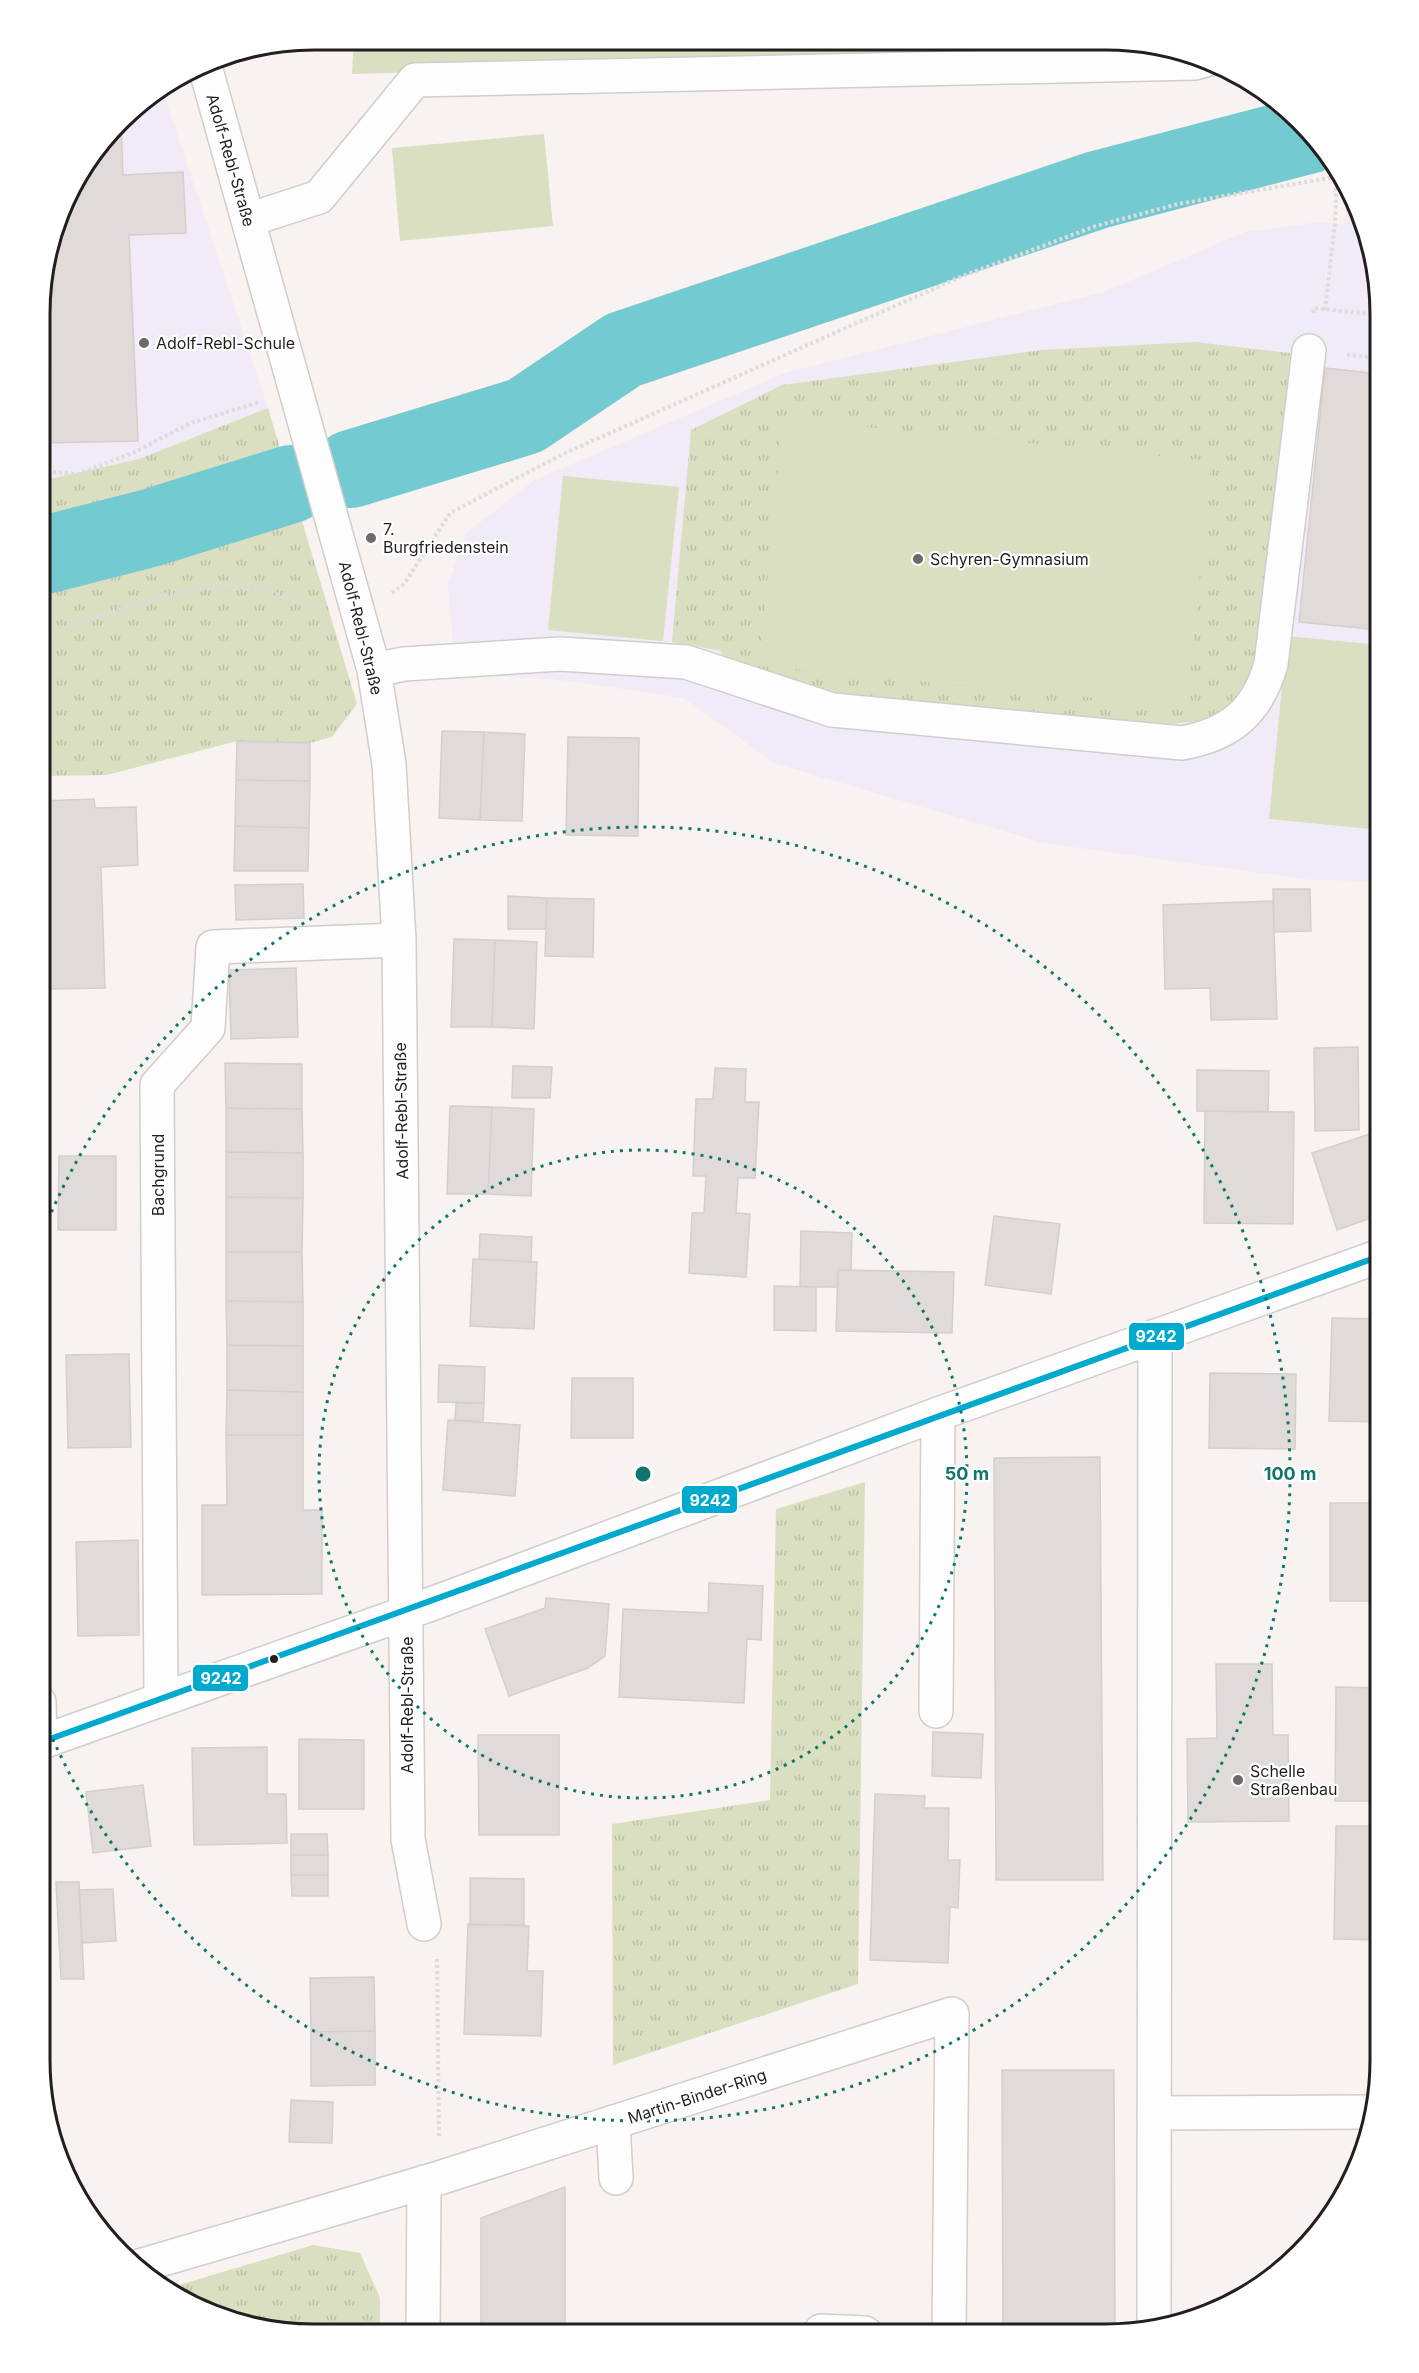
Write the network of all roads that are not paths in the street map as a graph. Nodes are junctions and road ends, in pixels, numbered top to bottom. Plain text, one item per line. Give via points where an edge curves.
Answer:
1 (1188, 63) edge
2 (207, 72) edge
3 (248, 220) junction
4 (1309, 351) dead end
5 (374, 670) junction
6 (399, 940) junction
7 (1370, 1260) edge
8 (1155, 1336) junction
9 (938, 1413) junction
10 (407, 1612) junction
11 (161, 1697) junction
12 (936, 1710) dead end
13 (50, 1738) edge
14 (424, 1924) road end
15 (1154, 2112) junction
16 (1364, 2112) edge
17 (614, 2122) junction
18 (616, 2178) dead end
19 (431, 2180) junction
20 (147, 2264) edge
21 (1154, 2319) edge
22 (423, 2324) edge
23 (949, 2324) edge

1 - 3 street via 415,81 319,196
2 - 3 street, Adolf-Rebl-Straße
3 - 5 street, Adolf-Rebl-Straße
4 - 5 street via 1271,664 1265,685 1250,710 1198,740 1182,743 832,710 686,662 560,654 404,664
5 - 6 street, Adolf-Rebl-Straße via 390,775
6 - 10 street, Adolf-Rebl-Straße
6 - 11 street, Bachgrund via 213,947 208,1028 157,1085
7 - 8 street
8 - 9 street
8 - 15 street
9 - 10 street
9 - 12 street
10 - 11 street
10 - 14 street, Adolf-Rebl-Straße via 408,1839
11 - 13 street
15 - 16 street
15 - 21 street
17 - 18 street
17 - 19 street, Martin-Binder-Ring
17 - 23 street, Martin-Binder-Ring via 952,2014
19 - 20 street, Martin-Binder-Ring
19 - 22 street

